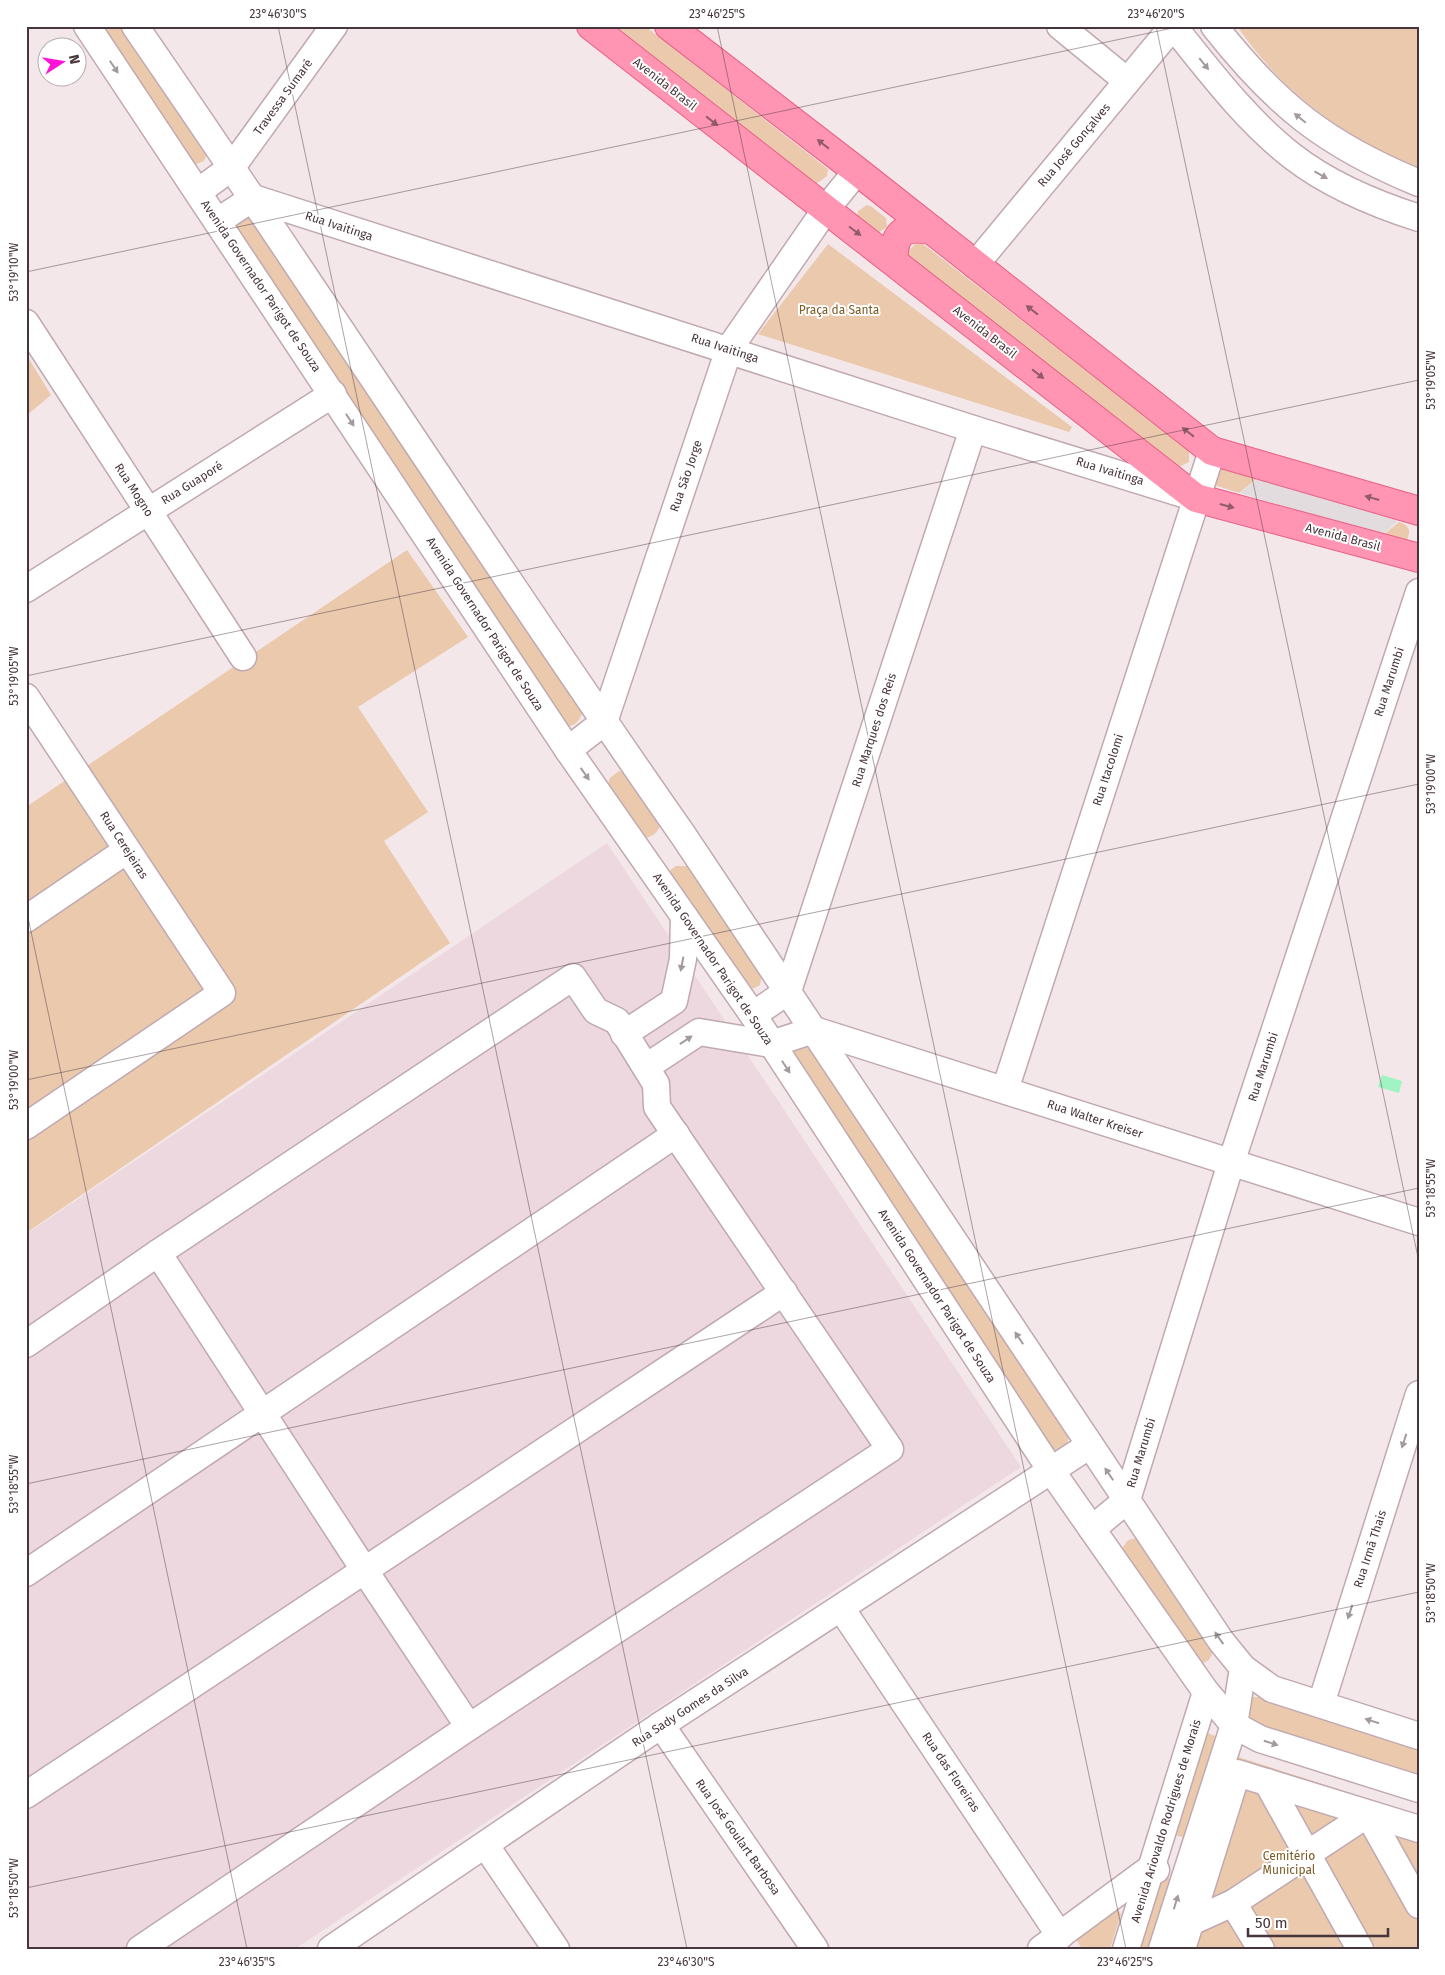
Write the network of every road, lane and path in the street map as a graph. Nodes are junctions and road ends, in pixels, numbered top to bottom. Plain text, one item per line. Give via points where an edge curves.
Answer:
1 (87, 26) edge
2 (135, 26) edge
3 (334, 26) edge
4 (591, 26) edge
5 (669, 26) edge
6 (1060, 26) edge
7 (1173, 26) edge
8 (1214, 26) edge
9 (1127, 81) junction
10 (232, 167) junction
11 (857, 171) junction
12 (1419, 183) edge
13 (198, 192) junction
14 (253, 198) junction
15 (826, 209) junction
16 (1419, 218) edge
17 (218, 221) junction
18 (932, 230) junction
19 (893, 260) junction
20 (975, 265) junction
21 (26, 323) edge
22 (729, 349) junction
23 (333, 394) junction
24 (974, 430) junction
25 (1212, 451) junction
26 (1196, 498) junction
27 (148, 511) junction
28 (1419, 511) edge
29 (1419, 558) edge
30 (26, 589) edge
31 (1419, 592) edge
32 (243, 656) dead end
33 (26, 697) edge
34 (604, 722) junction
35 (568, 750) junction
36 (127, 850) junction
37 (684, 916) junction
38 (26, 919) edge
39 (788, 990) junction
40 (753, 1015) junction
41 (814, 1030) junction
42 (624, 1034) junction
43 (772, 1044) junction
44 (646, 1067) junction
45 (1005, 1090) junction
46 (26, 1126) edge
47 (676, 1134) junction
48 (1231, 1163) junction
49 (1419, 1222) edge
50 (158, 1253) junction
51 (784, 1292) junction
52 (26, 1344) edge
53 (1419, 1394) edge
54 (262, 1413) junction
55 (1090, 1445) junction
56 (1050, 1469) junction
57 (1127, 1500) junction
58 (1092, 1529) junction
59 (365, 1571) junction
60 (26, 1573) edge
61 (841, 1608) junction
62 (1242, 1668) junction
63 (1206, 1692) junction
64 (1321, 1704) junction
65 (661, 1725) junction
66 (1234, 1726) junction
67 (469, 1727) junction
68 (1419, 1736) edge
69 (1267, 1782) junction
70 (1419, 1789) edge
71 (26, 1796) edge
72 (1368, 1814) junction
73 (1419, 1829) edge
74 (486, 1846) junction
75 (1306, 1855) junction
76 (1151, 1868) junction
77 (1184, 1878) junction
78 (1233, 1903) junction
79 (1419, 1905) edge
80 (1190, 1922) junction
81 (1050, 1942) edge
82 (140, 1949) edge
83 (331, 1949) edge
84 (556, 1949) edge
85 (815, 1949) edge
86 (1126, 1949) edge
87 (1162, 1949) edge
88 (1182, 1949) edge
89 (1261, 1949) edge
90 (1360, 1949) edge

1 -> 13 street, Avenida Governador Parigot de Souza
2 - 10 street
3 - 10 street, Travessa Sumaré
4 -> 15 main road, Avenida Brasil
11 -> 5 main road
6 - 9 street
7 - 9 street, Rua José Gonçalves
7 -> 16 street via 1235,102 1292,156 1318,174
12 -> 8 street via 1369,161 1303,121 1268,88
9 - 20 street, Rua José Gonçalves
10 - 13 street, Travessa Sumaré
10 - 14 street
11 - 15 street, Rua São Jorge
11 - 18 main road
13 - 17 street, Avenida Governador Parigot de Souza
14 - 17 street
14 - 22 street, Rua Ivaitinga
14 - 34 street
15 -> 19 main road, Avenida Brasil
15 - 22 street, Rua São Jorge
17 - 23 street, Avenida Governador Parigot de Souza
18 - 19 main road via 914,228 897,236
18 - 20 main road
19 -> 26 main road, Avenida Brasil
25 -> 20 main road
21 - 27 street, Rua Mogno
22 - 24 street, Rua Ivaitinga
22 - 34 street, Rua São Jorge
23 - 27 street, Rua Guaporé
23 -> 35 street, Avenida Governador Parigot de Souza
24 - 26 street, Rua Ivaitinga
24 - 39 street, Rua Marques dos Reis
25 - 26 street, Rua Itacolomi
28 -> 25 main road
26 -> 29 main road, Avenida Brasil
26 - 45 street, Rua Itacolomi
27 - 30 street, Rua Guaporé
27 - 32 street, Rua Mogno
31 - 48 street, Rua Marumbi
33 - 36 street, Rua Cerejeiras
34 - 35 street
34 - 39 street
35 -> 37 street, Avenida Governador Parigot de Souza
36 - 38 street
36 - 46 street, Rua Cerejeiras via 222,993
37 - 40 street, Avenida Governador Parigot de Souza
37 -> 42 street via 684,959 674,1000
39 - 40 street
39 - 41 street
40 - 43 street, Avenida Governador Parigot de Souza
41 - 43 street
41 - 45 street, Rua Walter Kreiser
55 -> 41 street
42 - 44 street
42 - 50 street via 617,1020 596,1011 573,977
44 -> 43 street via 698,1032
43 -> 56 street, Avenida Governador Parigot de Souza
44 - 47 street via 656,1084 657,1107
45 - 48 street, Rua Walter Kreiser
47 - 51 street
47 - 54 street
48 - 49 street, Rua Walter Kreiser
48 - 57 street, Rua Marumbi
50 - 52 street
50 - 54 street
51 - 59 street
51 - 67 street via 890,1450
53 -> 64 street, Rua Irmã Thais
54 - 59 street
54 - 60 street
55 - 56 street, Rua Sady Gomes da Silva
57 -> 55 street
56 - 58 street, Avenida Governador Parigot de Souza
56 - 61 street, Rua Sady Gomes da Silva
57 - 58 street, Rua Marumbi
62 -> 57 street
58 - 63 street, Avenida Governador Parigot de Souza
59 - 67 street
59 - 71 street
61 - 65 street, Rua Sady Gomes da Silva
61 - 81 street, Rua das Floreiras
62 - 64 street via 1272,1689
62 - 66 street
63 - 66 street, Avenida Governador Parigot de Souza
63 - 76 street, Avenida Ariovaldo Rodrigues de Morais
68 -> 64 street
65 - 74 street, Rua Sady Gomes da Silva
65 - 85 street, Rua José Goulart Barbosa
66 -> 70 street, Avenida Governador Parigot de Souza via 1260,1739
66 - 77 street
67 - 82 street
69 - 72 street
69 - 75 street
69 - 80 street via 1237,1773
72 - 73 street
72 - 75 street
72 - 79 street
74 - 83 street, Rua Sady Gomes da Silva
74 - 84 street
75 - 78 street
75 - 90 street
76 - 77 street
76 - 81 street
76 - 86 street, Avenida Ariovaldo Rodrigues de Morais
87 -> 77 street
78 - 80 street
78 - 89 street
80 - 88 street

